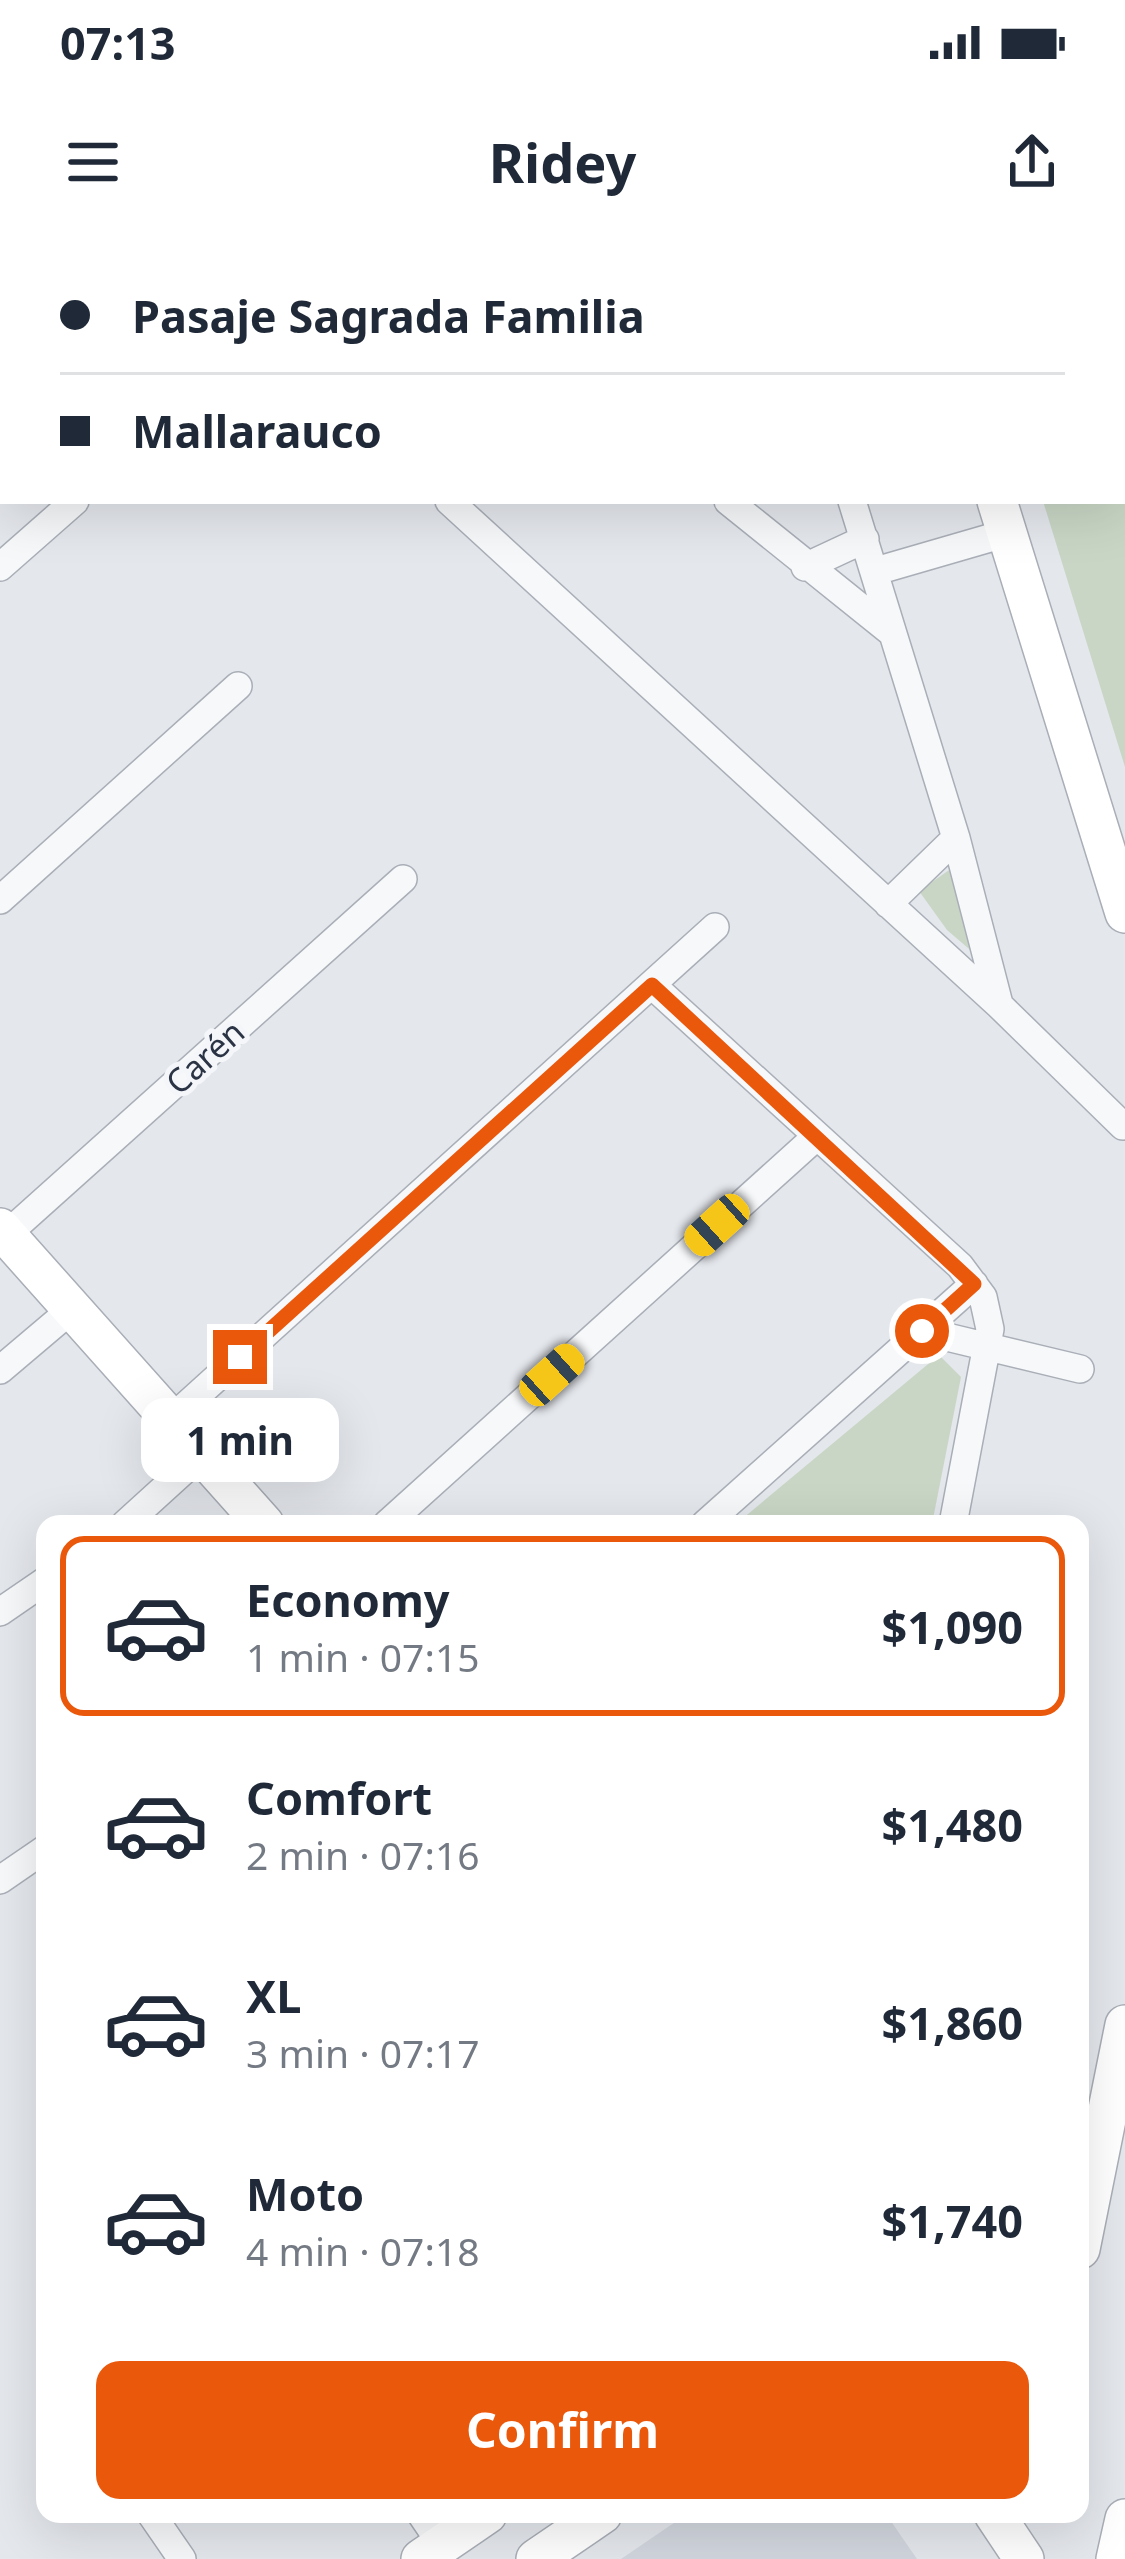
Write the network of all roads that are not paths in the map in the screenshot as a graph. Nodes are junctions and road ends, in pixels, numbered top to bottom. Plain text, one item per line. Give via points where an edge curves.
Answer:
1 (72, 504) edge
2 (452, 504) edge
3 (732, 504) edge
4 (853, 504) edge
5 (1002, 517) edge
6 (865, 539) junction
7 (0, 567) edge
8 (805, 567) junction
9 (876, 571) junction
10 (891, 632) junction
11 (238, 686) dead end
12 (956, 838) junction
13 (404, 879) dead end
14 (0, 900) edge
15 (888, 904) junction
16 (1125, 913) edge
17 (715, 928) dead end
18 (652, 985) junction
19 (999, 1005) junction
20 (1123, 1126) edge
21 (817, 1136) junction
22 (3, 1232) edge
23 (974, 1284) junction
24 (72, 1309) junction
25 (922, 1331) junction
26 (987, 1346) junction
27 (1080, 1369) dead end
28 (0, 1370) edge
29 (171, 1419) junction
30 (202, 1454) junction
31 (135, 1515) edge
32 (256, 1515) edge
33 (397, 1515) edge
34 (715, 1515) edge
35 (955, 1515) edge
36 (36, 1587) edge
37 (0, 1612) edge
38 (36, 1855) edge
39 (0, 1880) edge
40 (1125, 2025) edge
41 (1105, 2094) edge
42 (1099, 2180) edge
43 (1089, 2216) edge
44 (1125, 2519) edge
45 (157, 2523) edge
46 (466, 2523) edge
47 (589, 2523) edge
48 (999, 2523) edge
49 (1027, 2523) edge
50 (428, 2539) edge
51 (1018, 2558) edge
52 (182, 2559) edge
53 (536, 2559) edge
54 (1116, 2559) edge

1 - 7 street
2 - 15 street
3 - 8 street
4 - 6 street
5 - 9 street
5 - 16 street
6 - 8 street
6 - 9 street
8 - 10 street
9 - 10 street
10 - 12 street
11 - 14 street
12 - 15 street
12 - 19 street
13 - 22 street, Carén
15 - 19 street
17 - 18 street
18 - 21 street
18 - 29 street
19 - 20 street
21 - 23 street
21 - 33 street
22 - 24 street
23 - 25 street
23 - 26 street via 988,1312
24 - 28 street
24 - 29 street
25 - 26 street
25 - 34 street
26 - 27 street
26 - 35 street
29 - 30 street
30 - 31 street
30 - 32 street
36 - 37 street
38 - 39 street
40 - 41 street
41 - 42 street
42 - 43 street
44 - 54 street
45 - 52 street
46 - 50 street
47 - 53 street
48 - 51 street
49 - 51 street

